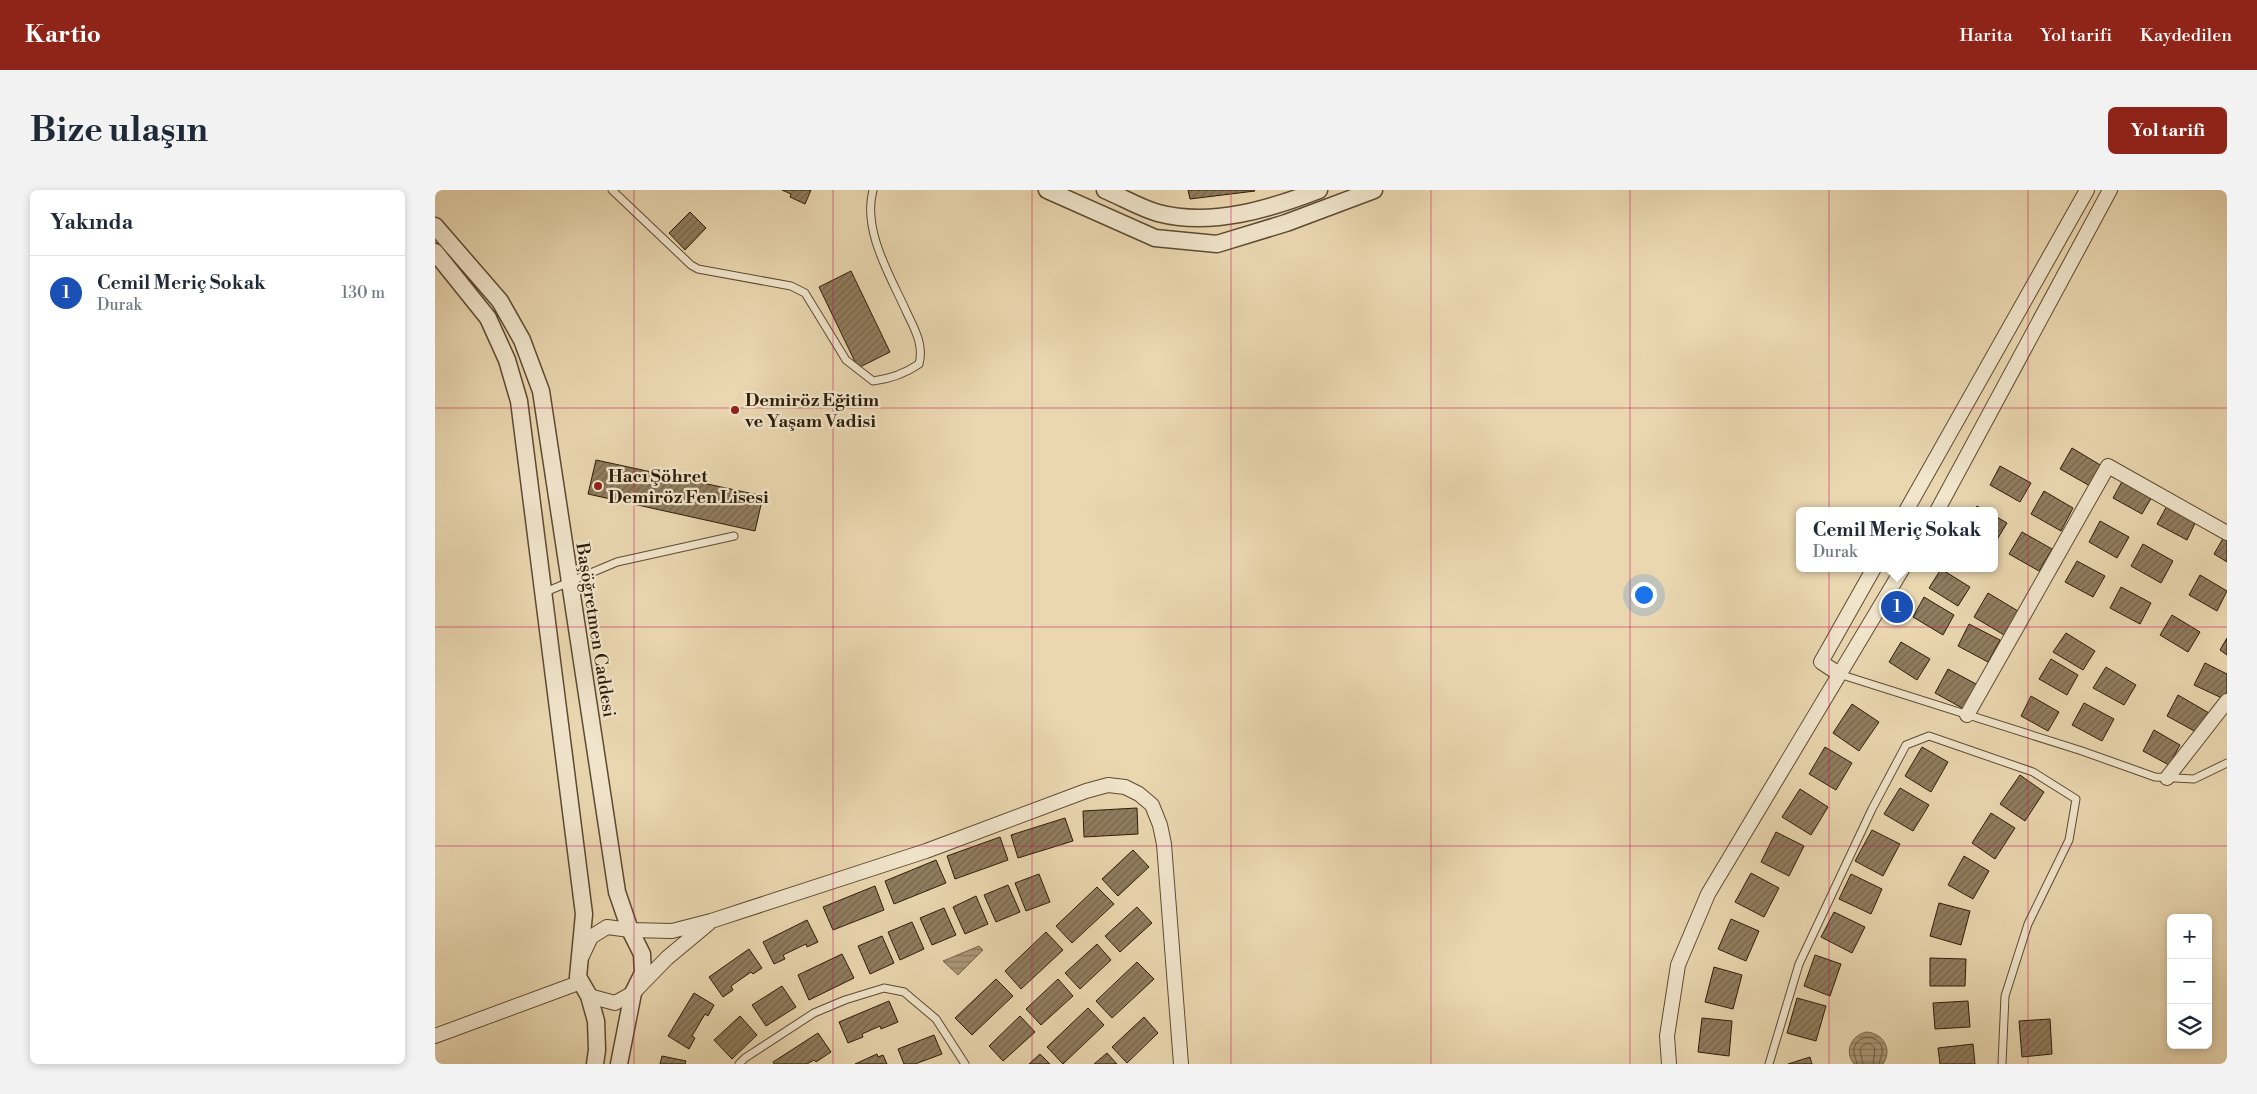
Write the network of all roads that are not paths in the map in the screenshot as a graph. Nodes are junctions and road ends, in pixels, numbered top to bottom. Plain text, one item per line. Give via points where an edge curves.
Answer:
1 (612, 190) edge
2 (873, 190) edge
3 (1047, 190) edge
4 (1105, 190) edge
5 (1319, 190) edge
6 (1374, 190) edge
7 (2087, 190) edge
8 (2110, 190) edge
9 (435, 226) edge
10 (435, 252) edge
11 (1908, 507) edge
12 (1939, 507) edge
13 (2227, 532) edge
14 (734, 536) dead end
15 (1872, 572) edge
16 (1901, 572) edge
17 (569, 582) junction
18 (543, 594) junction
19 (1839, 674) junction
20 (2227, 701) edge
21 (1967, 715) junction
22 (2227, 763) edge
23 (2167, 778) junction
24 (711, 921) junction
25 (630, 930) junction
26 (578, 965) junction
27 (585, 989) junction
28 (633, 993) junction
29 (435, 1036) edge
30 (595, 1064) edge
31 (619, 1064) edge
32 (739, 1064) edge
33 (965, 1064) edge
34 (1181, 1064) edge
35 (1669, 1064) edge
36 (1769, 1064) edge
37 (2002, 1064) edge

1 - 2 lane via 698,269 791,286 805,293 846,360 873,381 910,370 919,364 922,353 919,338 881,256 871,221
3 - 6 street via 1155,238 1217,244 1286,223
4 - 5 street via 1158,213 1199,218 1224,217 1294,200
7 - 11 street
8 - 12 street
9 - 17 street, Başöğretmen Caddesi via 500,301 522,340 541,391
10 - 18 street via 488,318 507,360 519,401
13 - 21 street via 2108,466
14 - 17 lane via 617,562
15 - 19 street via 1821,662
16 - 19 street
17 - 18 lane
17 - 25 street, Başöğretmen Caddesi via 617,892
18 - 26 street via 584,914
19 - 21 lane
19 - 35 street via 1707,894 1678,965 1667,1036
20 - 23 street
21 - 23 lane via 2155,777
22 - 23 lane via 2194,779
24 - 25 street via 672,931
24 - 28 street via 667,958
24 - 34 street via 926,851 1086,791 1108,785 1125,787 1152,805 1164,844
25 - 26 street via 607,927 591,937
25 - 28 street, Başöğretmen Caddesi via 642,954 643,974
26 - 27 street via 578,977
27 - 28 street via 615,1003
27 - 29 street
27 - 30 street via 596,1021
28 - 31 street, Başöğretmen Caddesi
32 - 33 lane via 814,1013 883,988 903,992 935,1019
36 - 37 lane via 1799,964 1873,809 1907,745 1929,736 2033,772 2075,799 2069,840 2029,924 2005,996

